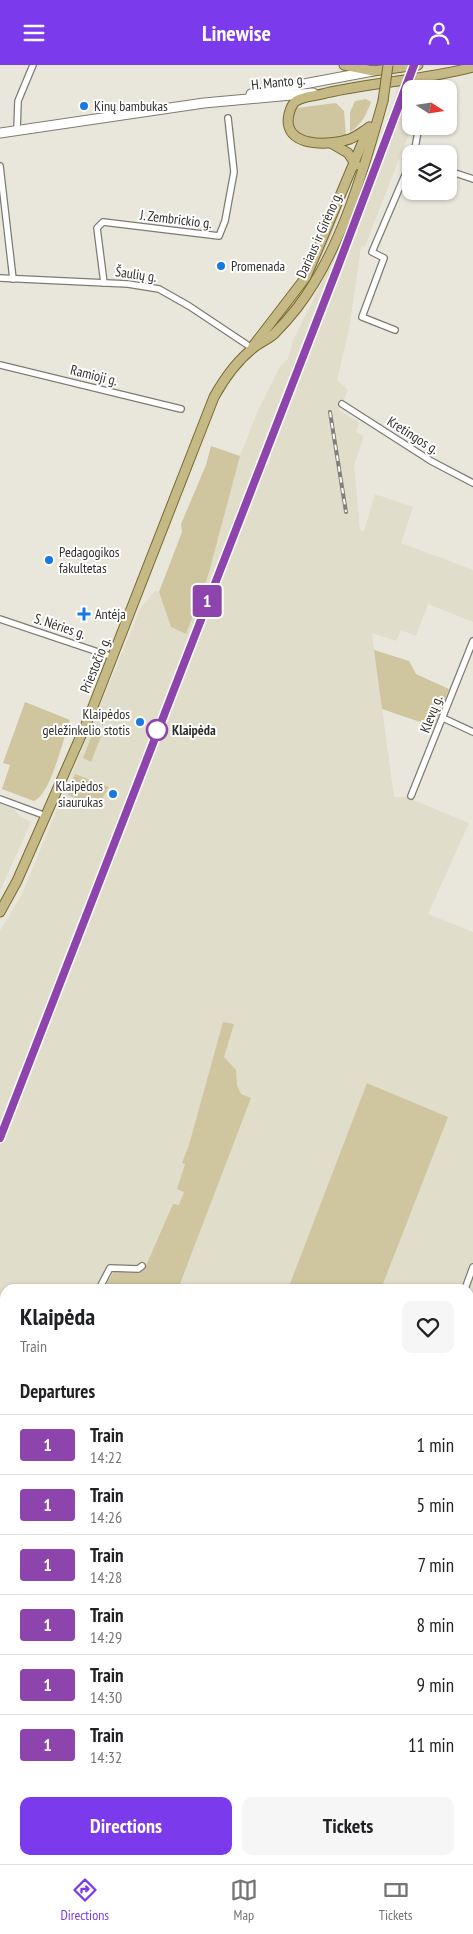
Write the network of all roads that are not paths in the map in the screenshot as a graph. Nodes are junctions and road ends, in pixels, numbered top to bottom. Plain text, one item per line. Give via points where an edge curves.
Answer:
1 (33, 65) edge
2 (344, 65) edge
3 (388, 65) edge
4 (418, 65) edge
5 (473, 67) edge
6 (373, 71) junction
7 (343, 89) junction
8 (204, 103) junction
9 (383, 103) junction
10 (228, 118) dead end
11 (370, 127) junction
12 (16, 130) junction
13 (0, 133) edge
14 (331, 143) junction
15 (354, 161) junction
16 (0, 166) edge
17 (457, 174) edge
18 (473, 179) edge
19 (402, 182) edge
20 (356, 188) junction
21 (0, 278) edge
22 (13, 279) junction
23 (104, 283) junction
24 (395, 330) dead end
25 (252, 348) junction
26 (0, 365) edge
27 (342, 404) dead end
28 (181, 409) dead end
29 (473, 483) edge
30 (0, 619) edge
31 (473, 641) edge
32 (113, 657) junction
33 (443, 718) junction
34 (473, 732) edge
35 (411, 796) dead end
36 (0, 799) edge
37 (46, 816) junction
38 (0, 912) edge
39 (142, 1266) dead end
40 (473, 1267) edge
41 (102, 1284) edge
42 (467, 1284) edge

1 - 12 street via 18,101
2 - 6 main road
3 - 9 main road, Dariaus ir Girėno g., bridge
4 - 6 main road, H. Manto g.
5 - 7 main road, H. Manto g.
6 - 8 main road, H. Manto g.
7 - 8 main road, H. Manto g.
7 - 14 main road via 296,101 288,117 290,129 302,141
8 - 12 main road, H. Manto g.
9 - 11 main road, Dariaus ir Girėno g.
9 - 20 main road, Dariaus ir Girėno g.
10 - 23 street, J. Zembrickio g. via 234,172 219,236 103,223 98,228
11 - 14 main road via 350,139
11 - 15 main road, Dariaus ir Girėno g.
12 - 13 main road, H. Manto g.
14 - 15 main road via 341,147
15 - 20 main road
15 - 25 main road, Dariaus ir Girėno g. via 306,277
16 - 22 street
17 - 18 street
19 - 24 street via 372,252 384,258 362,317
20 - 25 main road, Dariaus ir Girėno g. via 339,233 308,291 273,334
21 - 22 street, Šaulių g.
22 - 23 street, Šaulių g.
23 - 25 street, Šaulių g. via 159,289
25 - 32 main road, Priestočio g. via 214,397
26 - 28 street, Ramioji g.
27 - 29 street, Kretingos g. via 431,461
30 - 32 street, S. Nėries g.
31 - 33 street, Klevų g.
32 - 37 main road, Priestočio g.
33 - 34 street
33 - 35 street, Klevų g.
36 - 37 street
37 - 38 main road, Priestočio g.
39 - 41 street via 138,1269 110,1268
40 - 42 street

